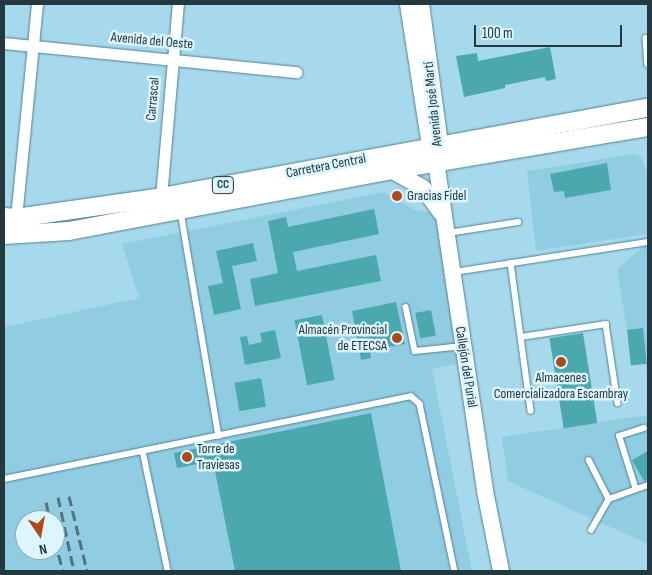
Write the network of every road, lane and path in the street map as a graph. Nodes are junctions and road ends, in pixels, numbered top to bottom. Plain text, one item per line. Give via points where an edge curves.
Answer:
1 (37, 4) edge
2 (178, 4) edge
3 (408, 4) edge
4 (421, 4) edge
5 (646, 38) dead end
6 (4, 43) edge
7 (32, 45) junction
8 (172, 58) junction
9 (648, 64) edge
10 (298, 72) dead end
11 (648, 108) edge
12 (648, 127) edge
13 (435, 151) junction
14 (391, 170) junction
15 (161, 197) junction
16 (181, 212) junction
17 (10, 217) edge
18 (518, 222) dead end
19 (445, 226) junction
20 (4, 235) edge
21 (648, 242) edge
22 (511, 263) junction
23 (451, 272) junction
24 (406, 307) dead end
25 (521, 336) junction
26 (463, 346) junction
27 (618, 403) dead end
28 (532, 410) dead end
29 (644, 428) dead end
30 (219, 436) junction
31 (143, 451) junction
32 (589, 460) dead end
33 (4, 479) edge
34 (648, 485) edge
35 (635, 487) junction
36 (609, 500) junction
37 (592, 530) dead end
38 (168, 571) edge
39 (454, 571) edge
40 (501, 571) edge

1 - 7 street
2 - 8 street, Carrascal
3 - 13 street, Avenida José Martí
4 - 13 street, Avenida José Martí
5 - 9 lane
6 - 7 street, Avenida del Oeste
7 - 8 street, Avenida del Oeste
7 - 17 street
8 - 10 street, Avenida del Oeste
8 - 15 street, Carrascal
11 - 13 main road, Carretera Central / CC
12 - 13 main road, Carretera Central / CC
13 - 14 main road, Carretera Central / CC
13 - 15 main road, Carretera Central / CC
13 - 19 street, Callejón del Purial
14 - 16 main road, Carretera Central / CC
14 - 19 street via 423,188
15 - 17 main road, Carretera Central / CC
16 - 20 main road, Carretera Central / CC via 69,231
16 - 30 lane
18 - 19 lane
19 - 23 street, Callejón del Purial
21 - 22 lane
22 - 23 lane
22 - 25 lane
23 - 26 street, Callejón del Purial
24 - 26 lane via 415,351
25 - 27 lane via 606,324
25 - 28 lane
26 - 40 street, Callejón del Purial
29 - 35 lane via 619,436
30 - 31 lane
30 - 39 lane via 411,396 416,399
31 - 33 lane
31 - 38 lane
32 - 36 lane
34 - 35 lane
35 - 36 lane
36 - 37 lane

